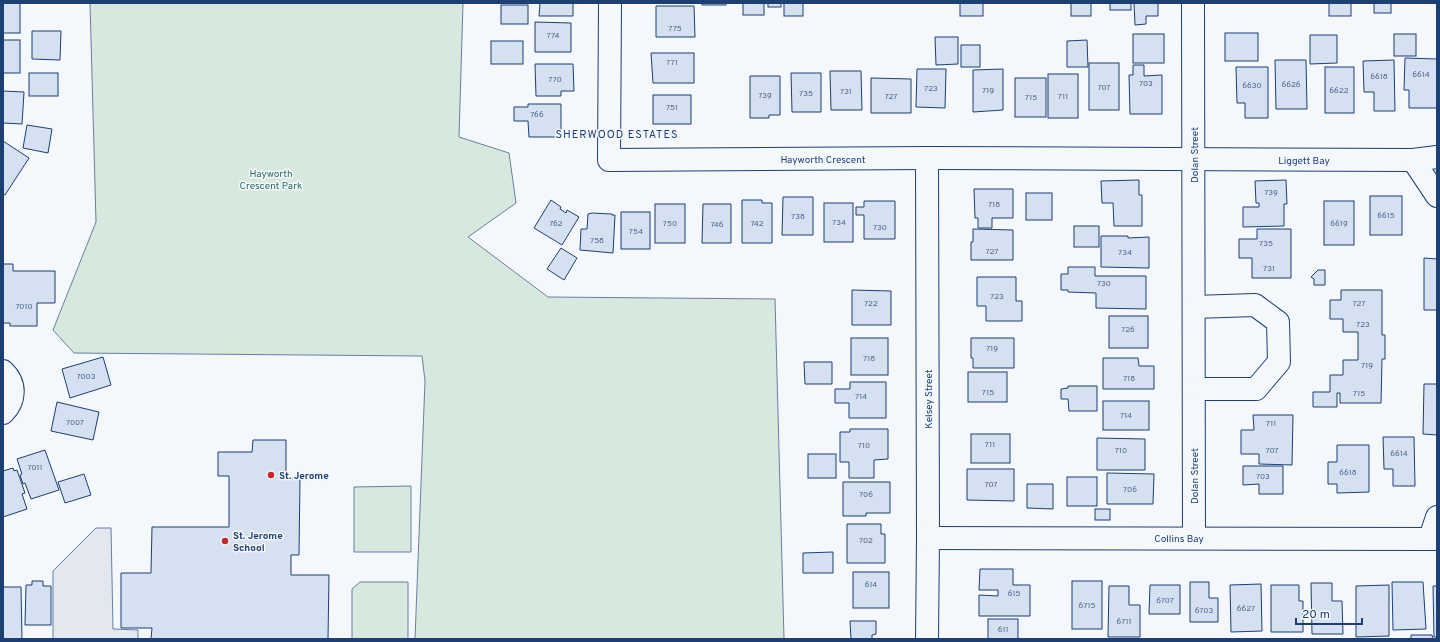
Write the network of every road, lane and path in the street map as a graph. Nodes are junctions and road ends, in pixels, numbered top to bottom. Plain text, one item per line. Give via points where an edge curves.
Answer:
1 (610, 3) edge
2 (1193, 3) edge
3 (1437, 157) edge
4 (927, 158) junction
5 (1194, 159) junction
6 (1413, 160) junction
7 (1437, 196) edge
8 (1194, 307) junction
9 (3, 371) edge
10 (1194, 389) junction
11 (3, 413) edge
12 (1437, 517) edge
13 (928, 538) junction
14 (1194, 538) junction
15 (1434, 538) edge
16 (927, 639) edge

1 - 4 street, Hayworth Crescent via 609,160
2 - 5 street, Dolan Street
3 - 6 street, Liggett Bay
4 - 5 street, Hayworth Crescent
4 - 13 street, Kelsey Street
5 - 6 street, Liggett Bay
5 - 8 street, Dolan Street
6 - 7 street
8 - 10 street, Dolan Street
8 - 10 street via 1255,305 1278,322 1279,362 1256,389
9 - 11 street via 10,378 13,396
10 - 14 street, Dolan Street
12 - 15 street, Collins Bay
13 - 14 street, Collins Bay
13 - 16 street, Kelsey Street
14 - 15 street, Collins Bay

